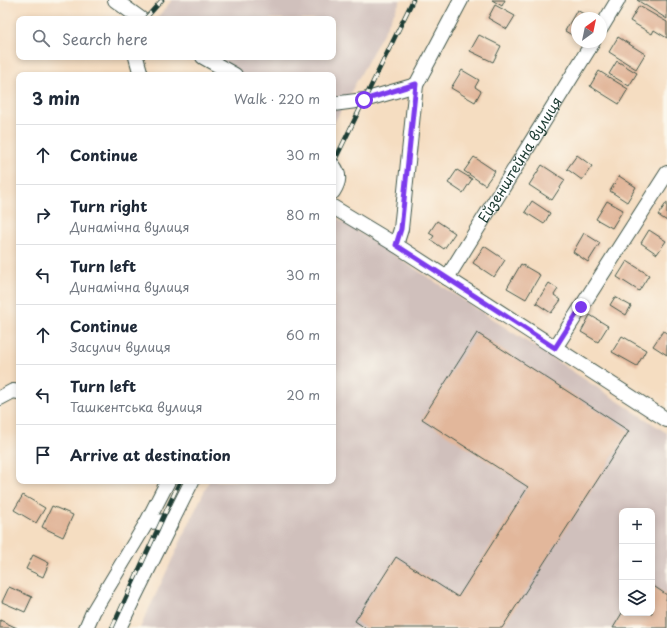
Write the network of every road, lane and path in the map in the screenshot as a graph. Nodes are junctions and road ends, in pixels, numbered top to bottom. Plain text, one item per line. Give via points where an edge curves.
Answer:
1 (115, 0) edge
2 (461, 0) edge
3 (618, 0) edge
4 (137, 16) edge
5 (607, 18) edge
6 (588, 48) edge
7 (137, 60) edge
8 (208, 60) edge
9 (140, 72) edge
10 (230, 72) edge
11 (416, 84) junction
12 (336, 104) edge
13 (336, 169) edge
14 (667, 173) edge
15 (336, 187) edge
16 (336, 209) edge
17 (396, 245) junction
18 (447, 278) junction
19 (555, 348) junction
20 (16, 392) edge
21 (0, 398) edge
22 (667, 420) edge
23 (166, 484) edge
24 (190, 484) edge
25 (172, 521) junction
26 (147, 522) junction
27 (86, 628) edge
28 (119, 628) edge

1 - 4 street
2 - 11 street
3 - 5 street
6 - 18 street, Ейзенштейна вулиця
7 - 9 street
8 - 10 street
11 - 12 street via 364,100
11 - 17 street via 401,229
13 - 15 street
14 - 19 street
16 - 17 street
17 - 18 street
18 - 19 street
19 - 22 street
20 - 21 street
23 - 26 street
24 - 25 street
25 - 26 street
25 - 28 street
26 - 27 street

